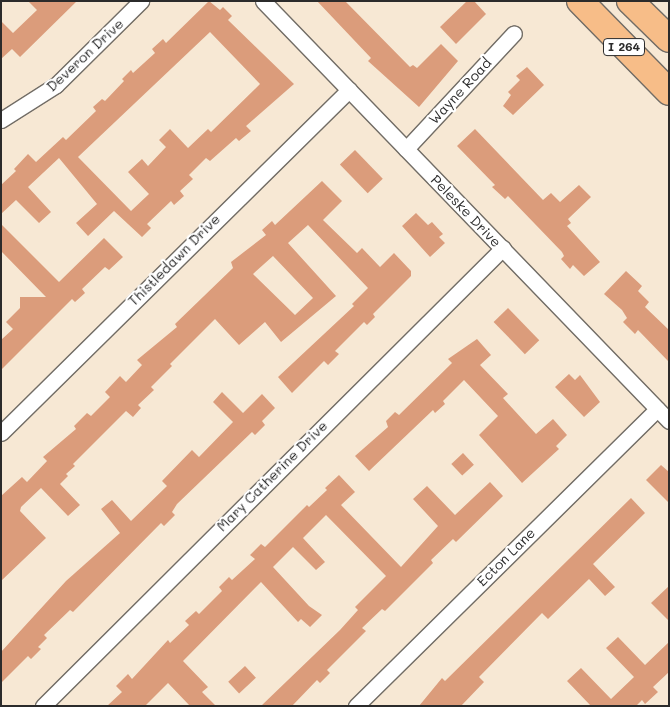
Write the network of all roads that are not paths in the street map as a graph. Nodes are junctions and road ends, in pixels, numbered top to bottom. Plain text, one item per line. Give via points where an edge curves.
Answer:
1 (141, 1) edge
2 (263, 1) edge
3 (580, 1) edge
4 (630, 1) edge
5 (514, 34) dead end
6 (669, 39) edge
7 (349, 90) junction
8 (669, 92) edge
9 (1, 120) edge
10 (406, 149) junction
11 (502, 248) junction
12 (657, 409) junction
13 (669, 421) edge
14 (1, 433) edge
15 (42, 706) edge
16 (356, 706) edge

1 - 9 street, Deveron Drive via 56,85
2 - 7 street, Peleske Drive
3 - 8 highway, I 264
4 - 6 highway, I 264
5 - 10 street, Wayne Road
7 - 10 street, Peleske Drive
7 - 14 street, Thistledawn Drive
10 - 11 street, Peleske Drive
11 - 12 street, Peleske Drive
11 - 15 street, Mary Catherine Drive
12 - 13 street, Peleske Drive
12 - 16 street, Ecton Lane

